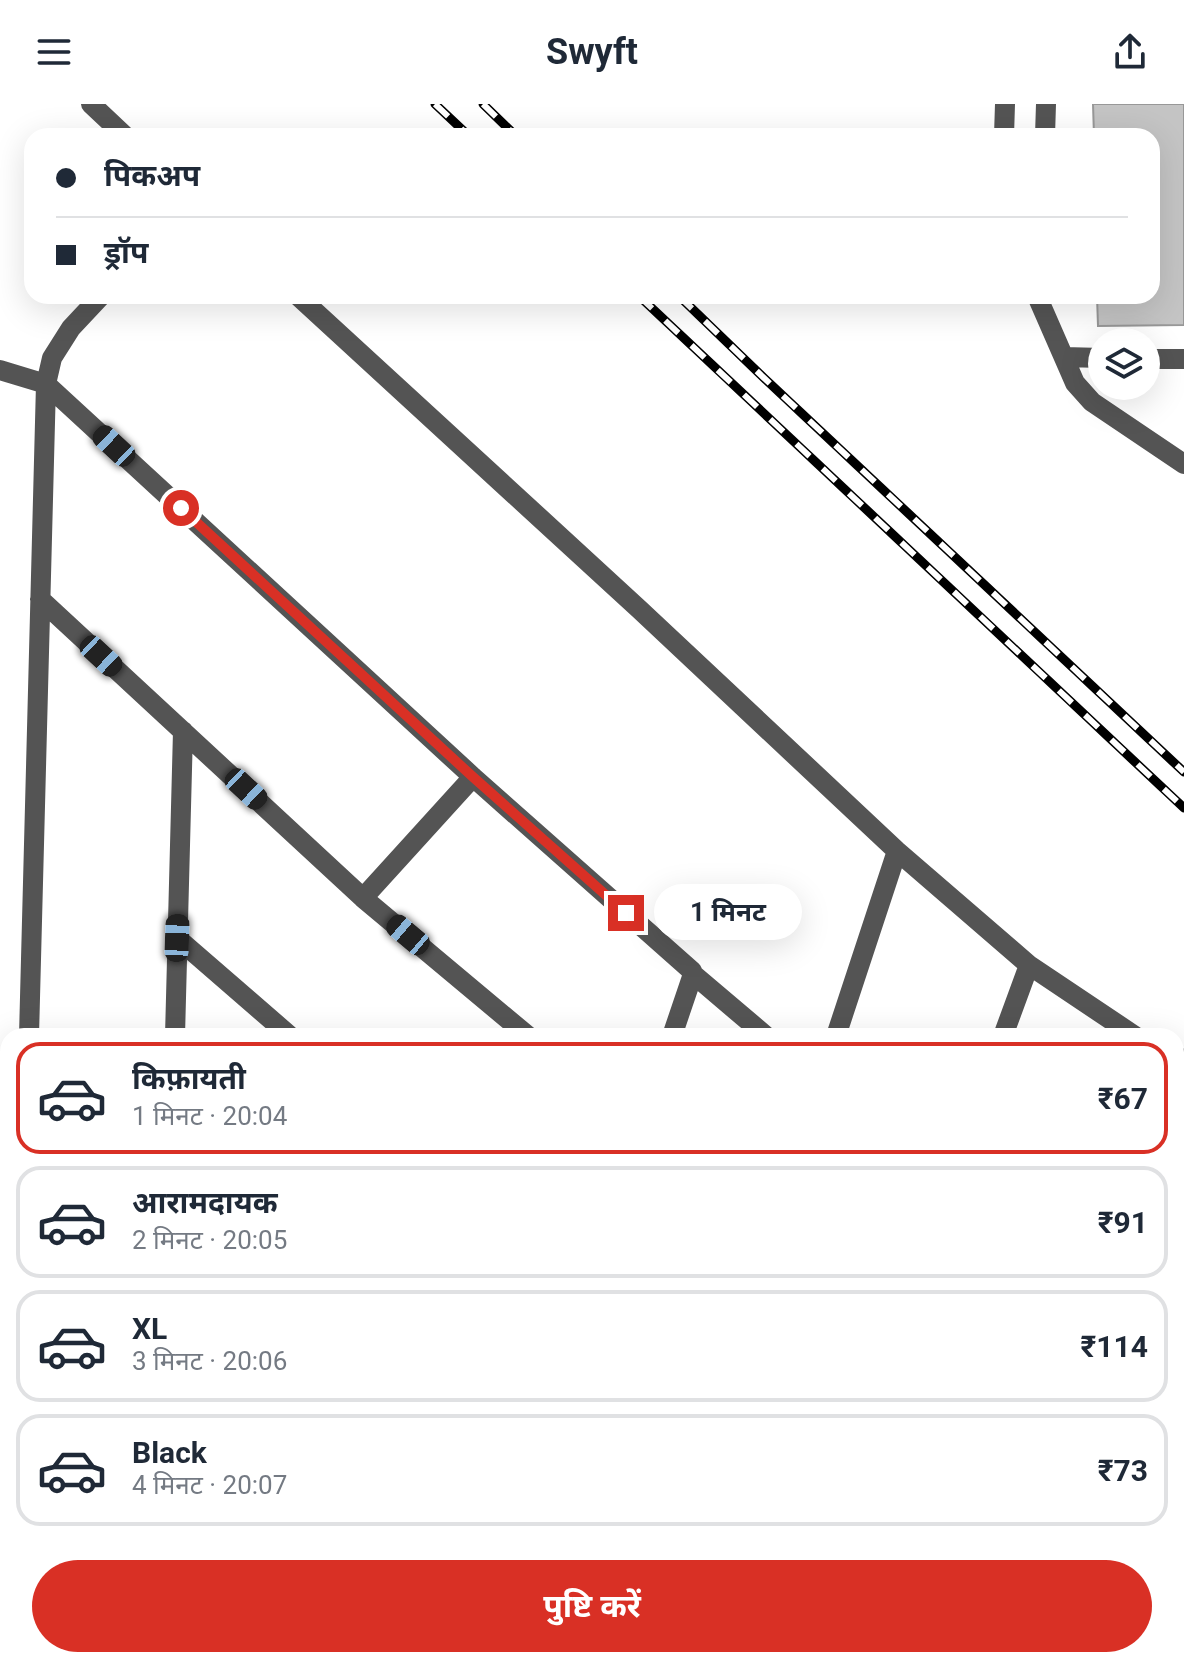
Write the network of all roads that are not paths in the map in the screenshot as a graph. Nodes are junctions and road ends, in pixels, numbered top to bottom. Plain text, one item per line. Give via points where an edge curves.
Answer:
1 (91, 104) edge
2 (1005, 104) edge
3 (1046, 104) edge
4 (116, 128) edge
5 (1004, 128) edge
6 (1045, 128) edge
7 (94, 304) edge
8 (307, 304) edge
9 (1041, 304) edge
10 (1064, 357) junction
11 (1088, 358) edge
12 (1160, 359) edge
13 (1184, 359) edge
14 (0, 370) edge
15 (46, 384) junction
16 (1184, 464) edge
17 (40, 599) junction
18 (183, 731) junction
19 (473, 777) junction
20 (897, 851) junction
21 (363, 898) junction
22 (177, 938) junction
23 (1029, 965) junction
24 (693, 974) junction
25 (29, 1028) edge
26 (175, 1028) edge
27 (281, 1028) edge
28 (516, 1028) edge
29 (675, 1028) edge
30 (757, 1028) edge
31 (839, 1028) edge
32 (1006, 1028) edge
33 (1123, 1028) edge

1 - 4 street
2 - 5 street
3 - 6 street
7 - 15 street via 52,358
8 - 20 street
9 - 10 street
10 - 11 street
10 - 16 street via 1075,383 1092,402
12 - 13 street
14 - 15 street
15 - 17 street
15 - 19 street
17 - 18 street
17 - 25 street
18 - 21 street
18 - 22 street
19 - 21 street
19 - 24 street
20 - 23 street
20 - 31 street
21 - 28 street
22 - 26 street
22 - 27 street
23 - 32 street
23 - 33 street
24 - 29 street
24 - 30 street

